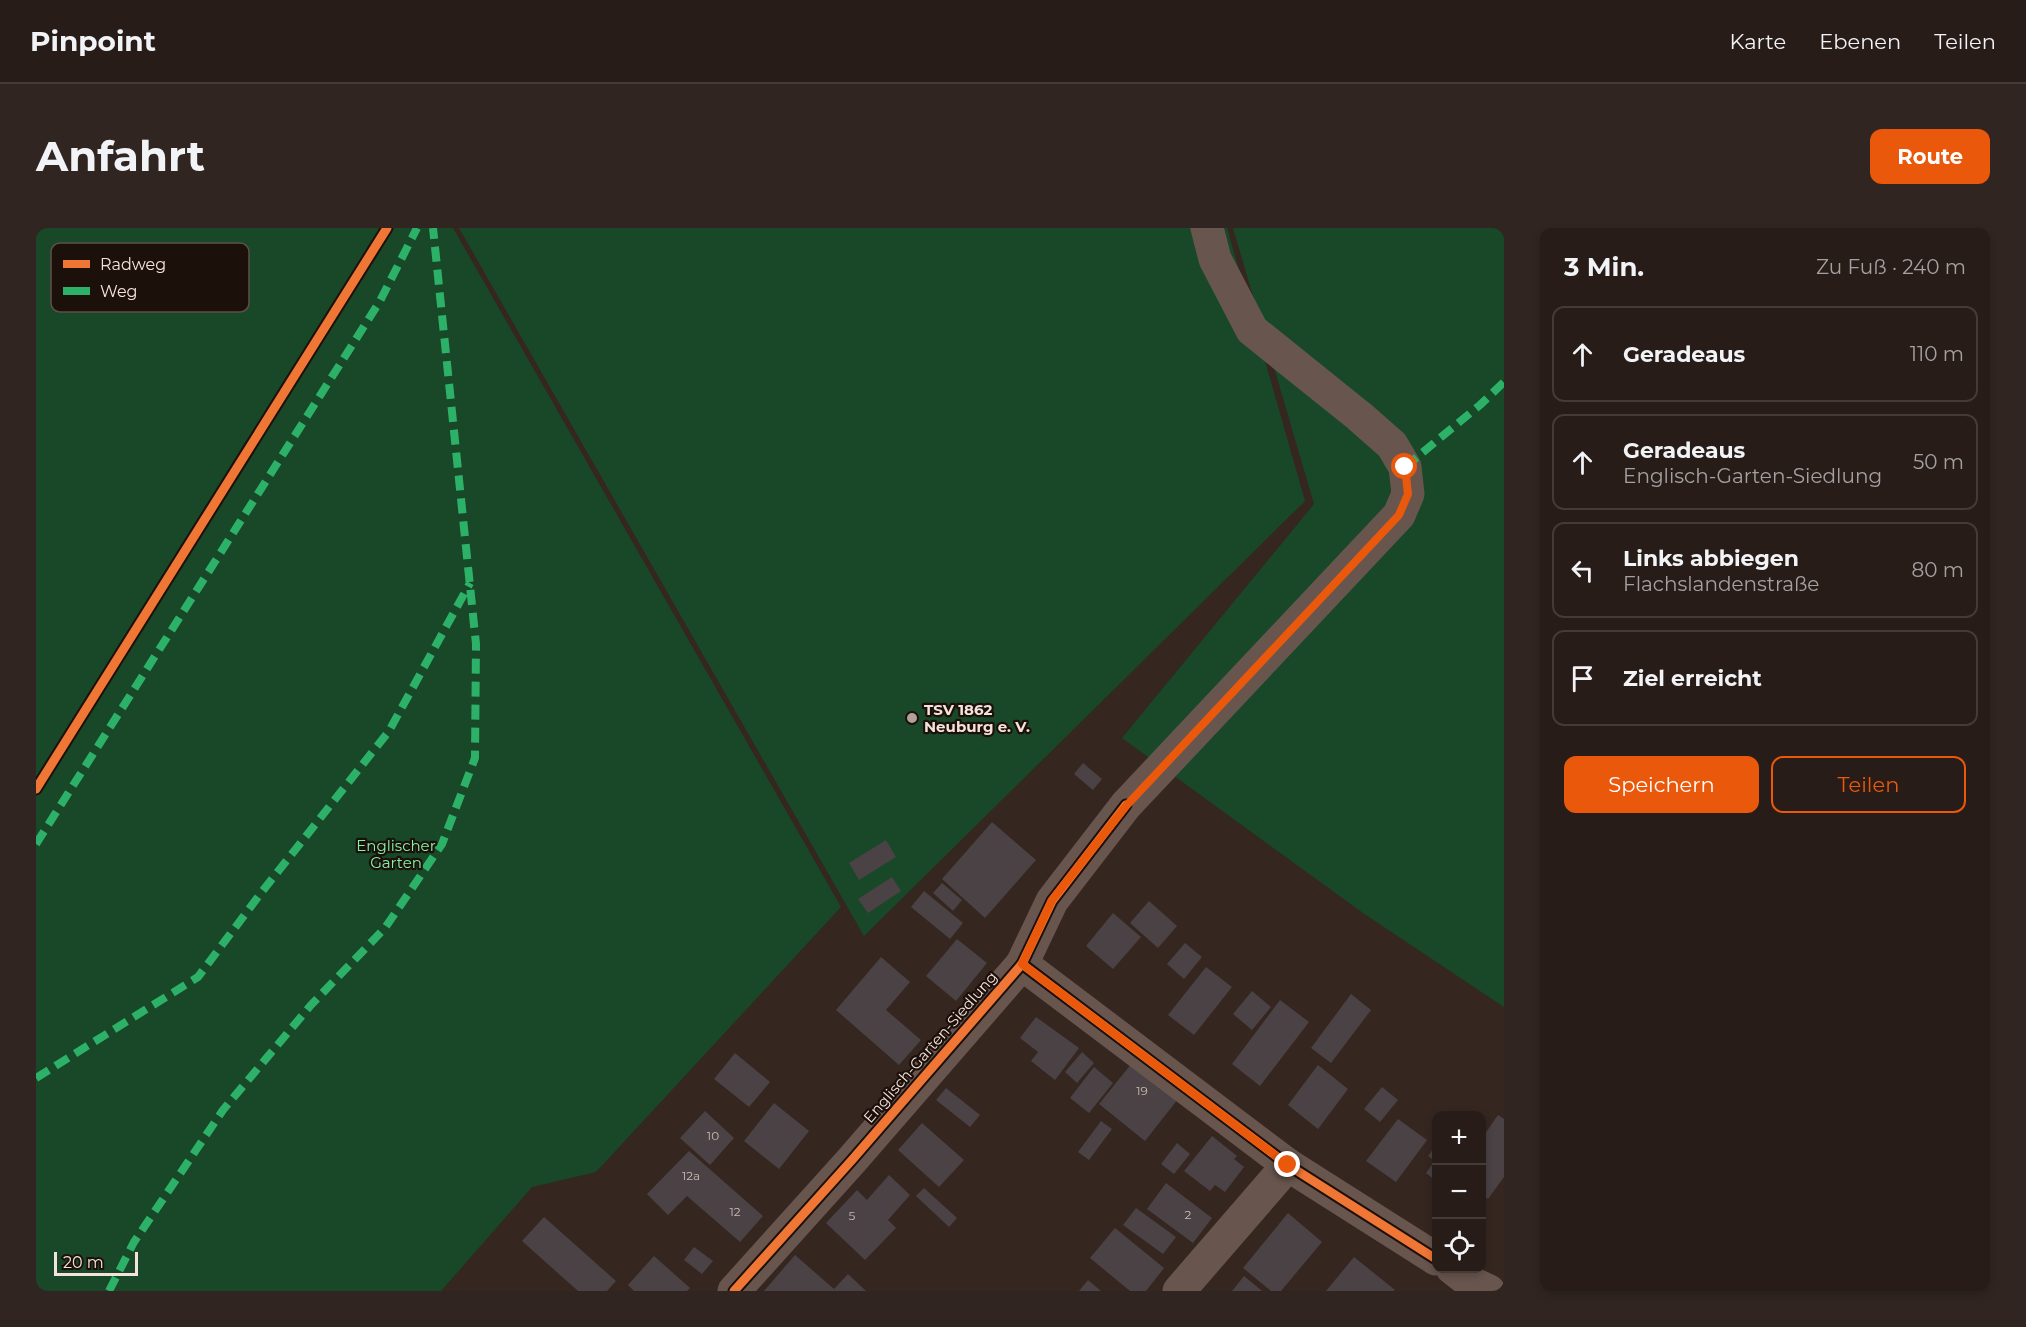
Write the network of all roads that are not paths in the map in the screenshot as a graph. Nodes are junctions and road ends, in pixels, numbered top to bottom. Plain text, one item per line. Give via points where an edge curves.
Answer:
1 (1207, 228) edge
2 (1022, 964) junction
3 (1288, 1165) junction
4 (1432, 1256) edge
5 (1458, 1273) edge
6 (734, 1291) edge
7 (1179, 1291) edge
8 (1489, 1291) edge

1 - 2 street, Englisch-Garten-Siedlung via 1215,259 1252,330 1392,445 1405,467 1408,494 1399,515 1126,806 1052,900
2 - 3 street
2 - 6 street, Englisch-Garten-Siedlung
3 - 4 street
3 - 7 street
5 - 8 street

